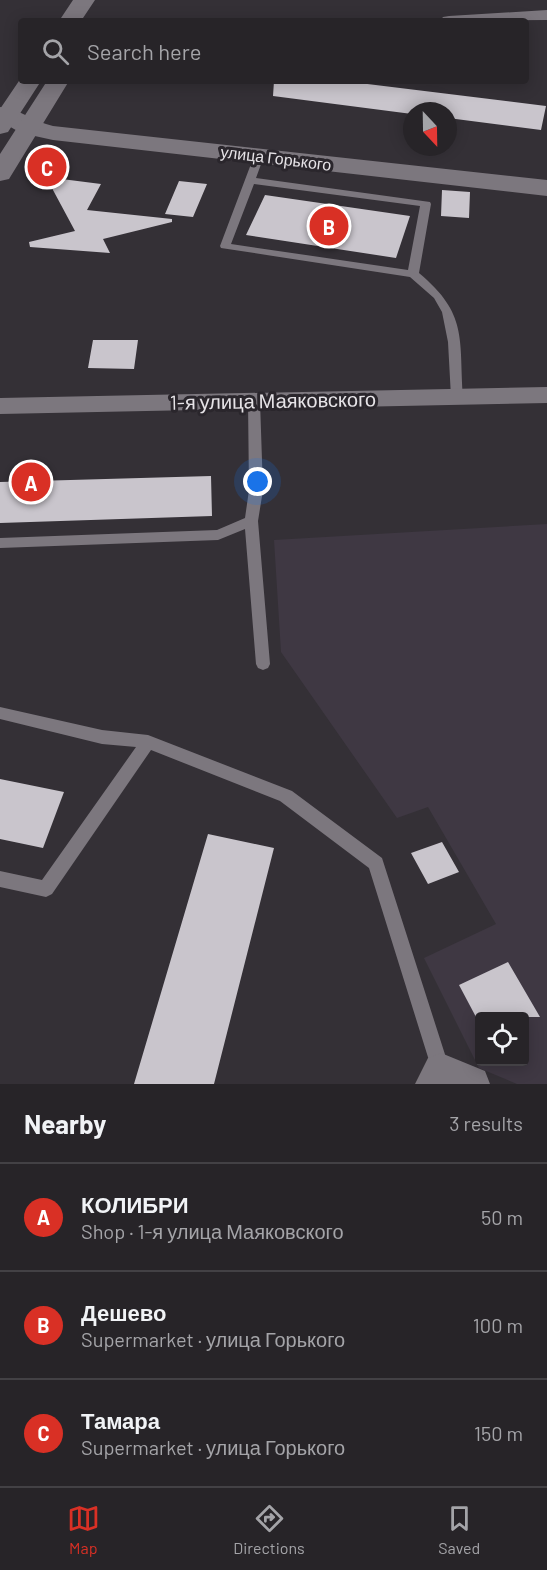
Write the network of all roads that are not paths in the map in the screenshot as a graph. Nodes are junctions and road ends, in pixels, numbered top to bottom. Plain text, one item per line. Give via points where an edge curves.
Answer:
1 (95, 7) edge
2 (75, 18) edge
3 (529, 18) edge
4 (545, 18) edge
5 (28, 84) edge
6 (56, 84) edge
7 (3, 119) edge
8 (34, 119) junction
9 (259, 156) junction
10 (442, 169) junction
11 (547, 169) edge
12 (0, 174) edge
13 (250, 180) junction
14 (547, 188) edge
15 (413, 274) junction
16 (547, 395) edge
17 (457, 397) junction
18 (254, 401) junction
19 (0, 406) edge
20 (251, 521) junction
21 (0, 543) edge
22 (263, 664) dead end
23 (0, 713) edge
24 (148, 742) junction
25 (0, 879) edge
26 (449, 1080) edge

1 - 2 street
3 - 4 street
5 - 7 street
6 - 8 street
7 - 8 street, улица Горького
8 - 9 street, улица Горького via 53,132
8 - 10 street, улица Горького
8 - 12 street
9 - 10 street, улица Горького
9 - 13 lane
10 - 11 street, улица Горького
10 - 14 street, улица Горького
13 - 15 lane via 426,204
13 - 15 lane via 225,246
15 - 17 lane via 434,291 448,310
16 - 17 street, 1-я улица Маяковского
17 - 18 street, 1-я улица Маяковского
18 - 19 street, 1-я улица Маяковского
18 - 20 lane via 256,490
20 - 21 lane via 218,536
20 - 22 lane
23 - 24 lane via 102,737
24 - 25 lane via 46,889
24 - 26 lane via 286,796 376,863

